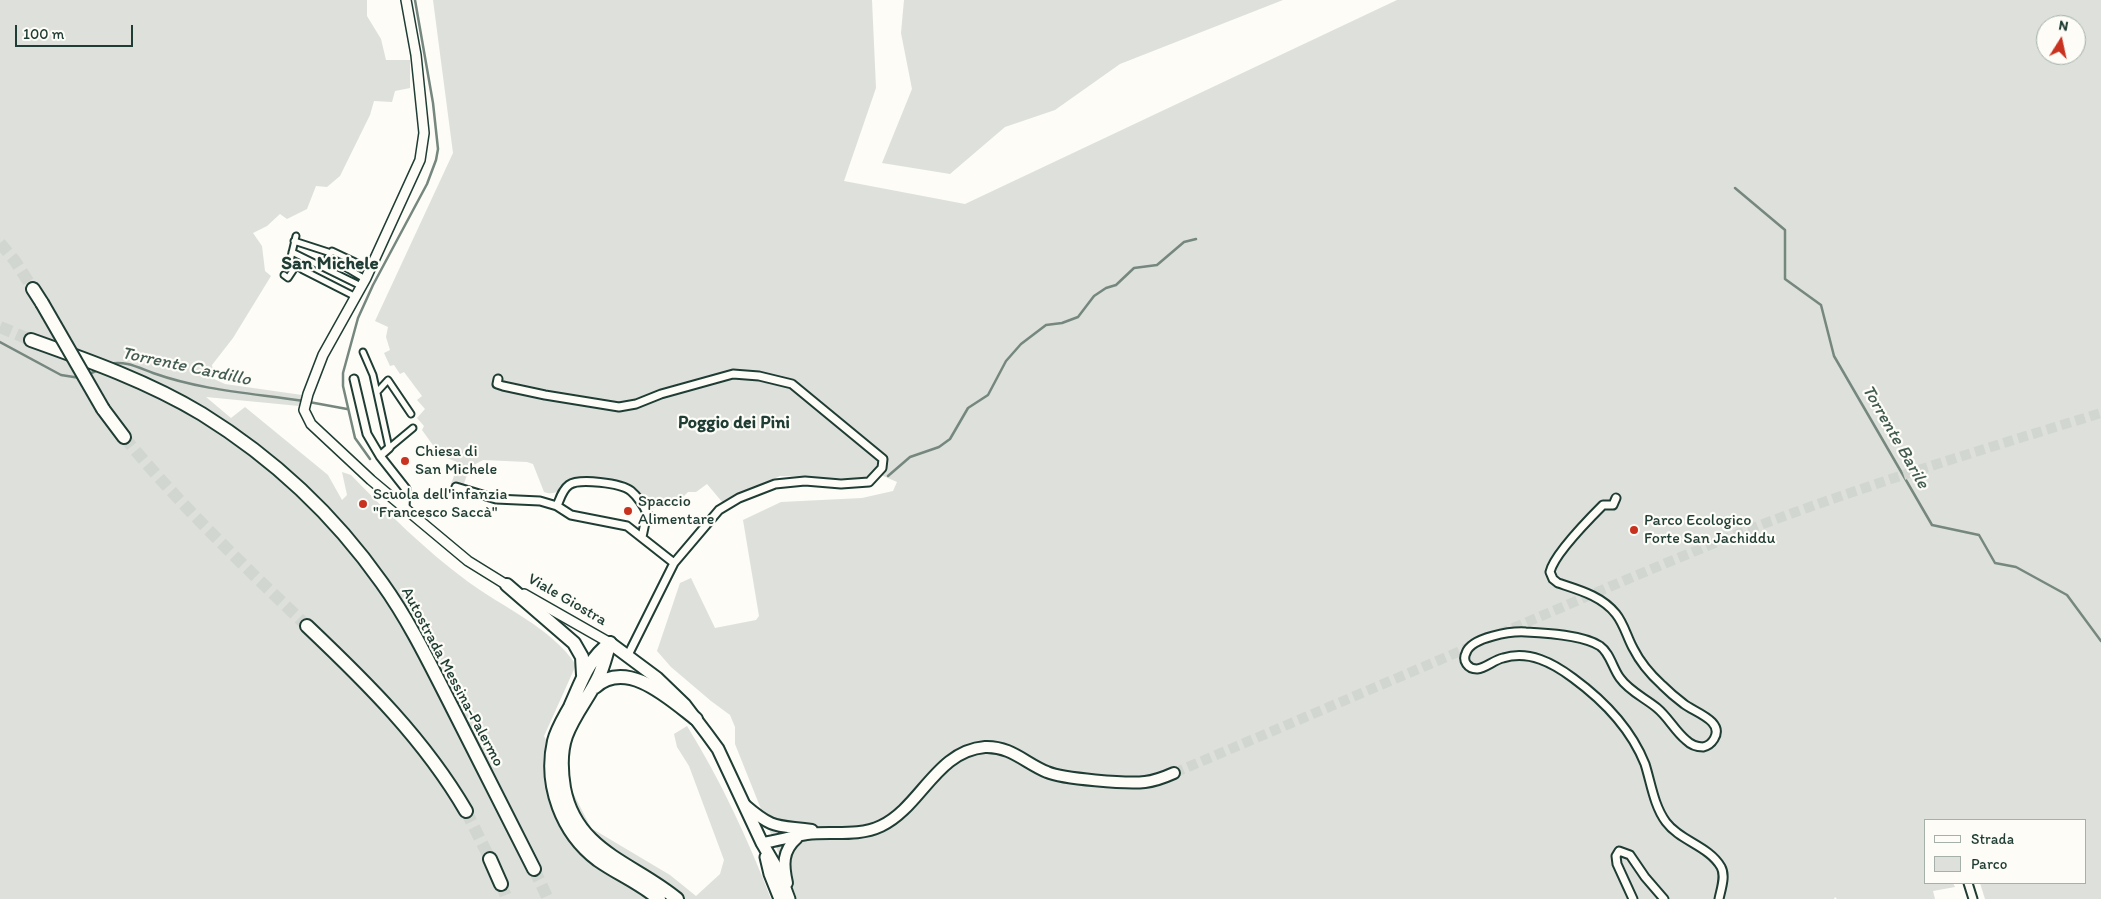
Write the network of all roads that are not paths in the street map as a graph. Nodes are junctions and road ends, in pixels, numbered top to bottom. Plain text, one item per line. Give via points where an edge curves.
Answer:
1 (406, 0) edge
2 (292, 252) junction
3 (328, 257) dead end
4 (296, 266) junction
5 (370, 269) junction
6 (284, 275) dead end
7 (363, 283) junction
8 (33, 289) tunnel mouth
9 (356, 297) junction
10 (31, 340) tunnel mouth
11 (363, 352) dead end
12 (354, 379) dead end
13 (498, 379) dead end
14 (377, 392) junction
15 (411, 414) dead end
16 (413, 428) dead end
17 (124, 437) tunnel mouth
18 (389, 448) junction
19 (380, 456) junction
20 (456, 487) dead end
21 (1616, 498) dead end
22 (556, 506) junction
23 (405, 508) junction
24 (642, 537) junction
25 (674, 564) junction
26 (506, 584) junction
27 (307, 626) tunnel mouth
28 (610, 643) junction
29 (628, 655) junction
30 (586, 688) junction
31 (696, 719) junction
32 (1174, 773) tunnel mouth
33 (745, 804) junction
34 (466, 811) tunnel mouth
35 (787, 828) junction
36 (830, 832) junction
37 (797, 837) junction
38 (762, 844) junction
39 (490, 859) tunnel mouth
40 (534, 869) tunnel mouth
41 (627, 873) junction
42 (501, 884) tunnel mouth
43 (1968, 884) edge
44 (659, 899) edge
45 (677, 899) edge
46 (780, 899) edge
47 (790, 899) edge
48 (1633, 899) edge
49 (1664, 899) edge
50 (1719, 899) edge
51 (1973, 899) edge

1 - 5 street via 416,55 423,140 418,166
2 - 4 street via 290,261
2 - 5 street via 295,238
2 - 7 street
3 - 7 street via 350,270
4 - 6 street via 288,278
4 - 9 street
5 - 7 street
7 - 9 street
8 - 17 highway, bridge
9 - 23 street, Viale Giostra via 323,355 304,405 305,414 311,424
10 - 40 highway, Autostrada Messina-Palermo via 159,390 226,429 299,488 337,526 373,570 399,609
11 - 14 street
12 - 19 street via 367,434
13 - 25 street via 497,384 503,386 619,407 733,374 759,376 792,384 883,459 882,468 869,482 775,484 739,498 718,510
14 - 15 street via 388,380
14 - 18 street
16 - 18 street
18 - 19 street
19 - 23 street via 406,489
20 - 22 street via 496,499 530,500
21 - 50 street via 1613,505 1602,505 1554,560 1550,572 1558,583 1594,596 1615,613 1647,670 1683,704 1713,724 1716,734 1713,742 1698,747 1684,739 1657,708 1621,680 1603,648 1590,642 1548,633 1503,634 1471,646 1465,653 1466,662 1478,669 1512,656 1543,659 1555,664 1596,695 1634,743 1644,762 1663,819 1721,867 1724,877
22 - 24 street via 571,515 627,526
22 - 24 street via 564,489 573,483 592,482 627,489 647,514
23 - 26 street, Viale Giostra via 468,561
24 - 25 street
25 - 29 street
26 - 28 street, Viale Giostra
26 - 30 highway via 579,649
27 - 34 highway via 372,689 415,737
28 - 29 main road, Viale Giostra
28 - 30 highway via 600,675
29 - 31 main road, Viale Giostra via 664,685
30 - 31 highway via 610,677 629,676 670,699
30 - 41 highway via 561,723 554,740 552,784 560,810 580,843 600,861
31 - 33 main road, Viale Giostra via 718,749
32 - 36 main road via 1139,783 1066,777 1043,770 1008,750 976,749 948,762 884,825 858,832
33 - 35 main road via 769,824
33 - 38 main road, Viale Giostra
35 - 36 main road
35 - 38 main road via 776,832
36 - 37 main road
37 - 38 main road
37 - 47 main road via 784,855
38 - 46 main road, Viale Giostra
38 - 47 main road, Viale Giostra
39 - 42 highway
41 - 44 highway
41 - 45 highway
43 - 51 street
48 - 49 street via 1617,864 1619,851 1630,855

